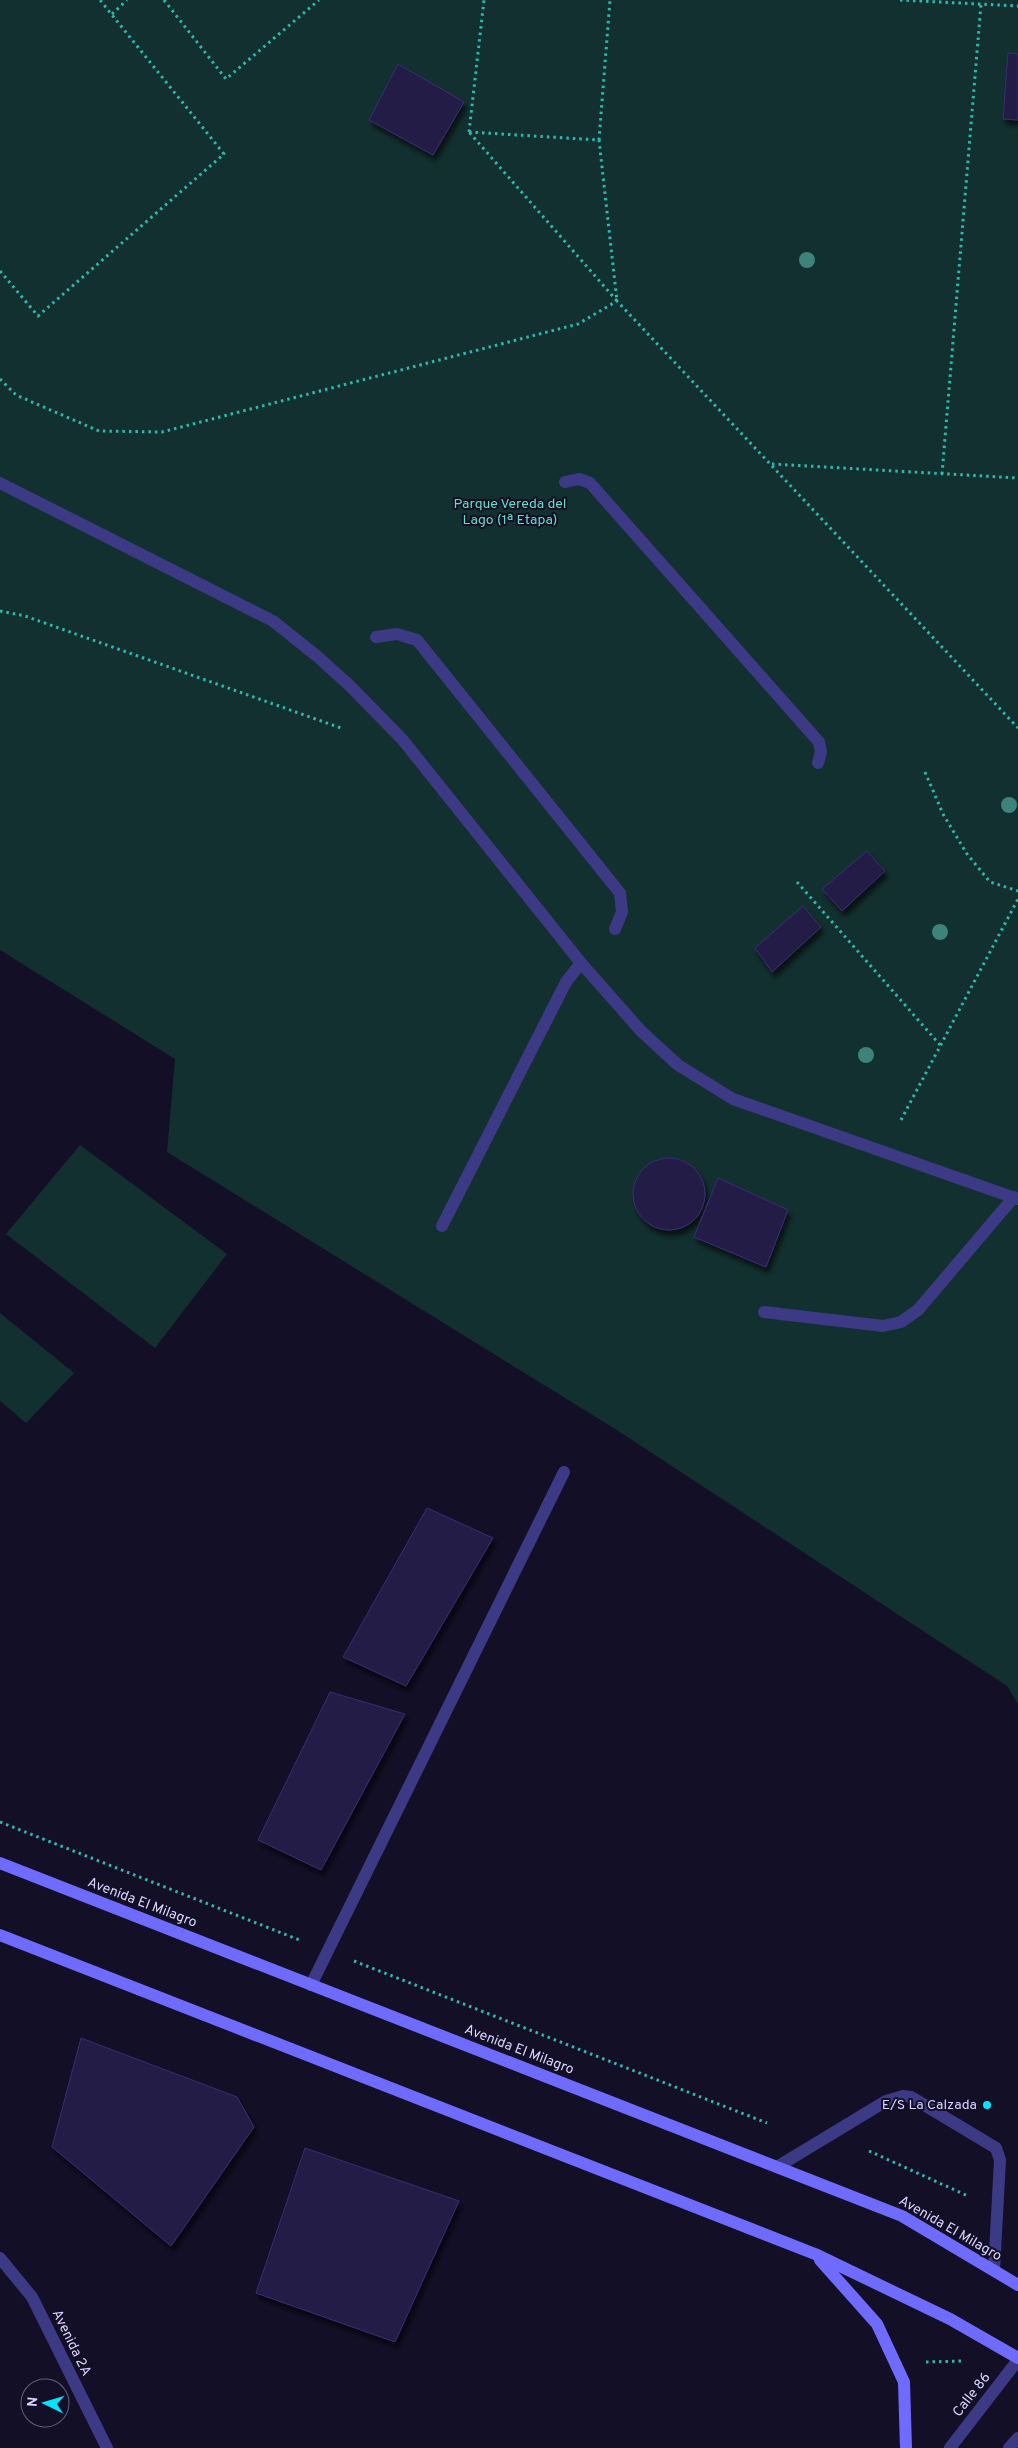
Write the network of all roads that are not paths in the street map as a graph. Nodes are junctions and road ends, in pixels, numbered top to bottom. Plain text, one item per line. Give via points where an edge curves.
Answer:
1 (565, 482) dead end
2 (0, 484) edge
3 (376, 637) dead end
4 (818, 763) dead end
5 (615, 929) dead end
6 (580, 963) junction
7 (1016, 1198) edge
8 (442, 1226) dead end
9 (764, 1312) dead end
10 (564, 1472) dead end
11 (0, 1863) edge
12 (0, 1935) edge
13 (311, 1985) junction
14 (777, 2167) junction
15 (815, 2254) junction
16 (0, 2258) edge
17 (994, 2270) junction
18 (1018, 2285) edge
19 (1018, 2359) edge
20 (1018, 2438) edge
21 (106, 2448) edge
22 (906, 2448) edge
23 (950, 2448) edge
24 (1009, 2448) edge

1 - 4 street via 579,479 590,483 819,742
2 - 6 street via 273,621 303,645 349,685 402,739
3 - 5 street via 397,634 417,640 620,892 622,912
6 - 7 street via 641,1031 678,1065 733,1099
6 - 8 street via 566,982
7 - 9 street via 918,1310 900,1322 883,1326
10 - 13 street
11 - 13 main road, Avenida El Milagro
12 - 15 main road
13 - 14 main road, Avenida El Milagro
14 - 17 main road, Avenida El Milagro via 902,2216
14 - 17 street via 886,2101 911,2097 996,2148 1000,2160
15 - 19 main road via 950,2319
15 - 22 main road via 877,2324 904,2382
16 - 21 street, Avenida 2A via 32,2297
17 - 18 main road, Avenida El Milagro
19 - 23 street, Calle 86
20 - 24 street

